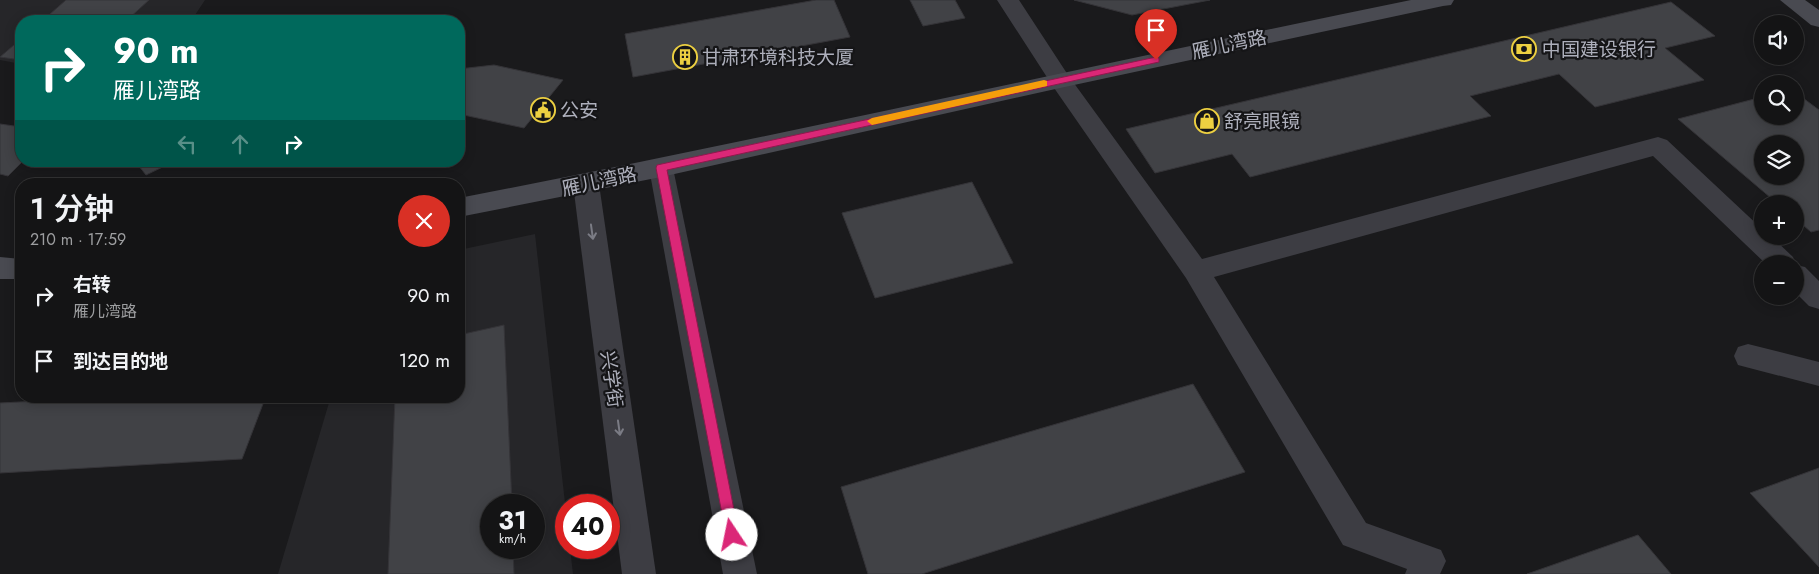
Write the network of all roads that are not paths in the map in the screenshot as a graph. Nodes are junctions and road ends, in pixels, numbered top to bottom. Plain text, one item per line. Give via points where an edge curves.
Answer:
1 (1008, 0) edge
2 (1443, 0) edge
3 (1791, 0) edge
4 (1819, 20) edge
5 (1060, 80) junction
6 (661, 168) junction
7 (586, 184) junction
8 (465, 207) edge
9 (1773, 255) edge
10 (0, 268) edge
11 (15, 269) edge
12 (1196, 271) junction
13 (1804, 284) edge
14 (1819, 298) edge
15 (1748, 356) dead end
16 (1819, 374) edge
17 (639, 574) edge
18 (740, 574) edge
19 (1422, 574) edge

1 - 5 street
2 - 5 main road, 雁儿湾路
3 - 4 main road
5 - 6 main road, 雁儿湾路
5 - 12 street
6 - 7 main road, 雁儿湾路
6 - 18 street
7 - 8 main road, 雁儿湾路
7 -> 17 street, 兴学街
9 - 12 street via 1658,146
10 - 11 main road
12 - 19 street via 1355,534 1429,561
13 - 14 street
15 - 16 street

